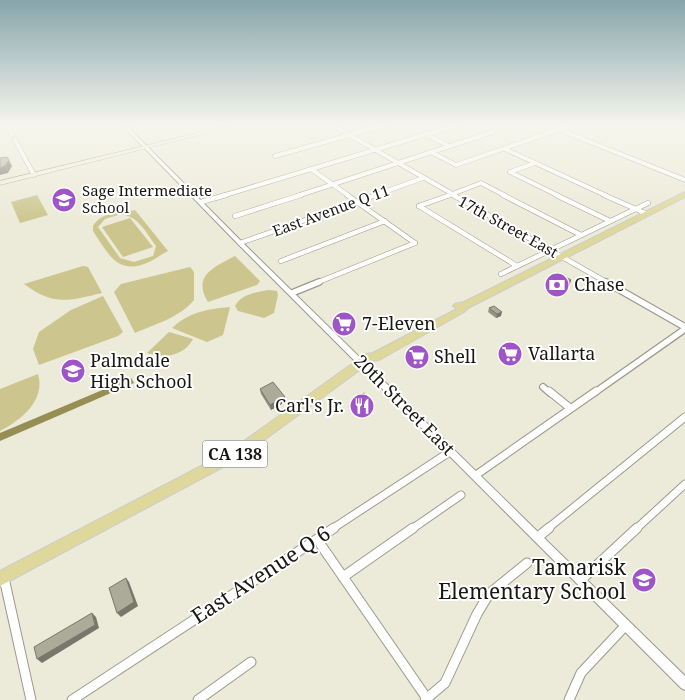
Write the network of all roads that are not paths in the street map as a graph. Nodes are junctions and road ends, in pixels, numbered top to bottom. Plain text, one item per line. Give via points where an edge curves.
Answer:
1 (25, 158) edge
2 (106, 158) edge
3 (156, 158) edge
4 (349, 158) edge
5 (389, 158) edge
6 (414, 158) edge
7 (442, 158) edge
8 (477, 158) edge
9 (525, 158) edge
10 (629, 158) edge
11 (398, 163) junction
12 (536, 163) junction
13 (311, 169) junction
14 (34, 175) junction
15 (423, 178) junction
16 (685, 180) edge
17 (0, 183) edge
18 (333, 185) junction
19 (451, 194) junction
20 (685, 194) edge
21 (201, 202) junction
22 (358, 202) junction
23 (648, 203) dead end
24 (636, 208) junction
25 (647, 214) junction
26 (235, 216) dead end
27 (385, 221) junction
28 (610, 221) junction
29 (581, 235) junction
30 (240, 243) junction
31 (550, 250) junction
32 (561, 256) junction
33 (281, 261) dead end
34 (517, 266) junction
35 (501, 274) dead end
36 (292, 293) junction
37 (464, 306) junction
38 (444, 312) junction
39 (685, 328) edge
40 (421, 330) junction
41 (365, 360) junction
42 (543, 387) dead end
43 (570, 408) junction
44 (685, 417) edge
45 (451, 451) junction
46 (476, 475) junction
47 (685, 484) edge
48 (461, 495) dead end
49 (538, 537) junction
50 (321, 545) dead end
51 (527, 563) dead end
52 (342, 577) junction
53 (2, 578) edge
54 (581, 580) junction
55 (626, 625) junction
56 (251, 662) dead end
57 (685, 684) edge
58 (30, 700) edge
59 (72, 700) edge
60 (198, 700) edge
61 (427, 700) edge
62 (569, 700) edge

1 - 14 street
2 - 14 main road
3 - 21 street, 20th Street East
4 - 13 street
5 - 11 street, 17th Street East
6 - 11 street
7 - 8 street via 456,165
9 - 12 street
10 - 16 street
11 - 15 street, 17th Street East
11 - 18 street
12 - 24 street
12 - 28 street via 510,172
13 - 18 street
13 - 21 street
14 - 17 main road
15 - 19 street, 17th Street East
15 - 22 street, East Avenue Q 11
18 - 22 street
18 - 26 street
19 - 29 street via 481,183
19 - 31 street, 17th Street East
19 - 34 street via 419,206
20 - 25 highway, CA 138
21 - 30 street, 20th Street East
22 - 27 street
22 - 30 street, East Avenue Q 11
23 - 24 street
24 - 25 street
24 - 28 street
25 - 32 highway, CA 138
27 - 33 street
27 - 36 street via 415,242
28 - 29 street
29 - 31 street
30 - 36 street, 20th Street East
31 - 32 street, 17th Street East
31 - 34 street
32 - 37 highway, CA 138
32 - 39 street, 17th Street East
34 - 35 street
36 - 41 street, 20th Street East
37 - 38 highway, CA 138
37 - 40 highway, CA 138 via 462,310
38 - 40 highway
38 - 41 highway, CA 138 via 397,335
39 - 43 street
40 - 41 highway, CA 138
41 - 45 street, 20th Street East
41 - 53 highway, CA 138 via 234,455
42 - 43 street
43 - 46 street
44 - 49 street
45 - 46 street, 20th Street East
45 - 59 street, East Avenue Q 6
46 - 49 street, 20th Street East
47 - 54 street
48 - 52 street
49 - 54 street, 20th Street East
50 - 52 street
51 - 61 street via 489,594 445,683
52 - 61 street
53 - 58 street
54 - 55 street, 20th Street East
55 - 57 street, 20th Street East
55 - 62 street via 581,673
56 - 60 street

